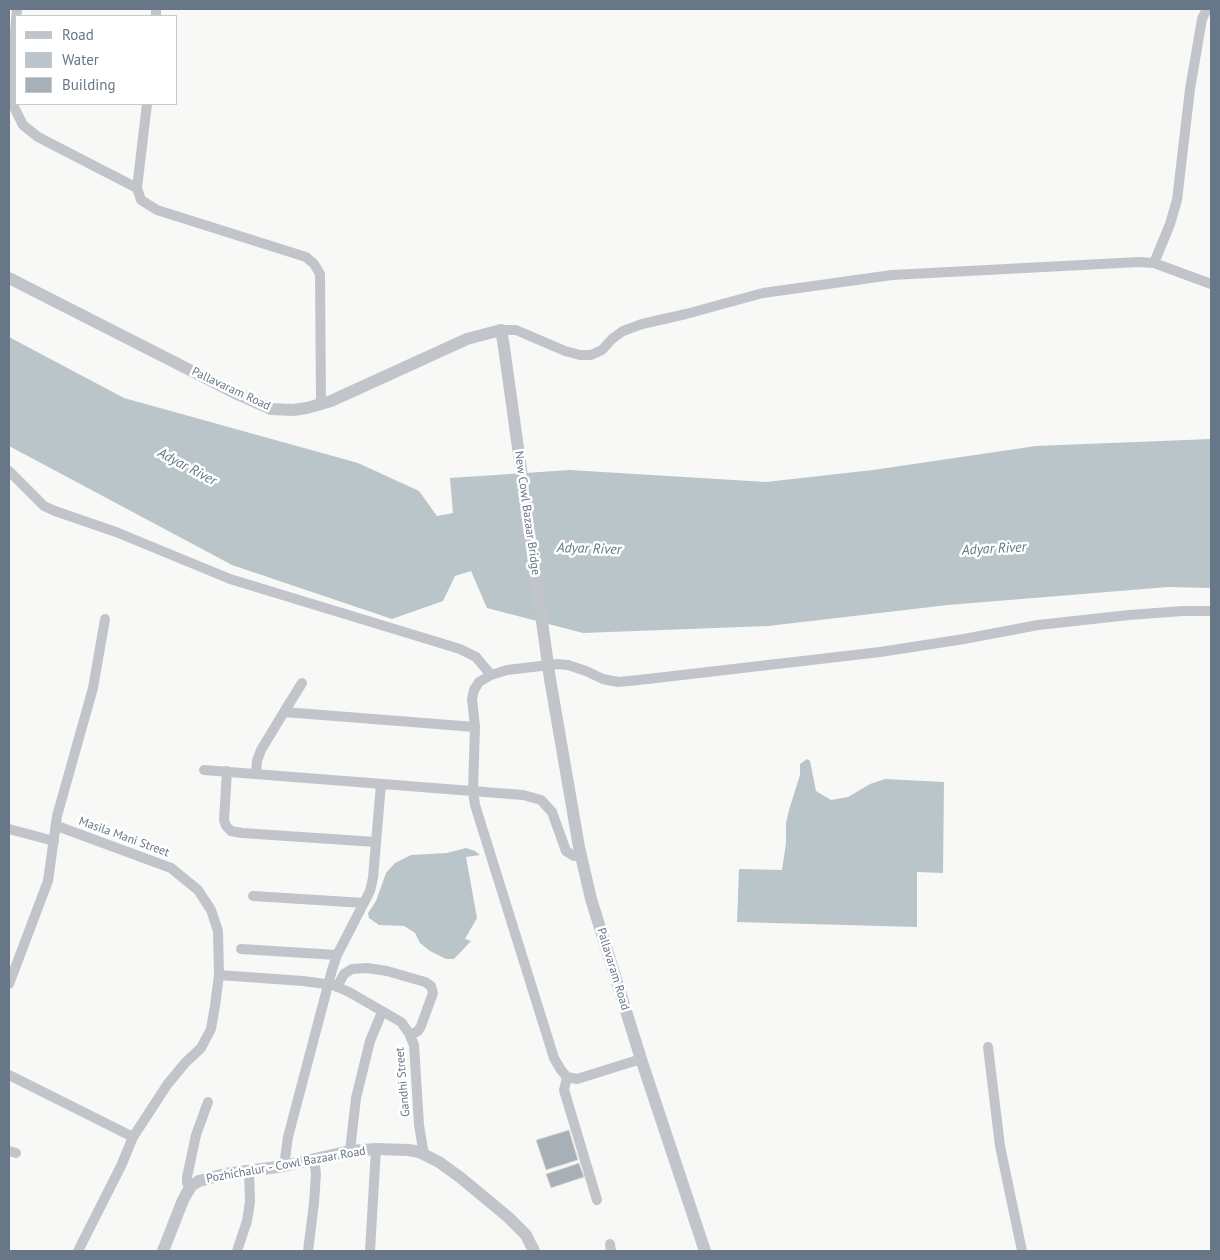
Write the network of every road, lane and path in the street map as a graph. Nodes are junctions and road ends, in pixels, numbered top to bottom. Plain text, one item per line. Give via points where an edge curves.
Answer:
1 (1207, 9) edge
2 (15, 32) edge
3 (146, 105) edge
4 (136, 188) junction
5 (1154, 263) junction
6 (9, 278) edge
7 (1210, 281) edge
8 (501, 330) junction
9 (321, 404) junction
10 (9, 471) edge
11 (1211, 612) edge
12 (105, 619) dead end
13 (491, 675) junction
14 (550, 679) joint
15 (302, 683) dead end
16 (284, 712) junction
17 (475, 727) junction
18 (204, 770) dead end
19 (227, 772) junction
20 (256, 774) junction
21 (381, 784) junction
22 (473, 791) junction
23 (57, 826) junction
24 (9, 829) edge
25 (54, 841) junction
26 (376, 842) junction
27 (581, 855) junction
28 (253, 896) dead end
29 (364, 903) junction
30 (241, 949) dead end
31 (337, 955) junction
32 (219, 975) junction
33 (9, 984) edge
34 (332, 986) junction
35 (382, 1012) junction
36 (410, 1035) junction
37 (988, 1047) dead end
38 (641, 1059) junction
39 (9, 1075) edge
40 (567, 1077) junction
41 (208, 1102) dead end
42 (133, 1136) junction
43 (376, 1149) junction
44 (350, 1151) junction
45 (424, 1155) junction
46 (314, 1159) junction
47 (284, 1166) junction
48 (249, 1171) junction
49 (190, 1188) junction
50 (597, 1200) dead end
51 (78, 1251) edge
52 (163, 1251) edge
53 (237, 1251) edge
54 (308, 1251) edge
55 (370, 1251) edge
56 (534, 1251) edge
57 (705, 1251) edge
58 (1022, 1251) edge

1 - 5 street via 1202,19 1190,89 1177,200
2 - 4 street via 10,89 23,125 38,137
3 - 4 street
4 - 9 street via 141,200 157,210 306,257 314,264 320,274 322,292
5 - 7 street
5 - 8 street via 892,275 763,293 642,324 623,332 602,350 590,355 565,351 516,330
6 - 9 street, Pallavaram Road via 271,409 293,410
8 - 9 street, Pallavaram Road via 467,339
8 - 14 street, New Cowl Bazaar Bridge, bridge
10 - 13 street via 44,506 55,511 239,582 460,649 476,658
11 - 13 street via 1129,614 1038,625 871,653 618,682 558,664
12 - 23 street via 93,688 57,816
13 - 17 street via 479,682 474,690
14 - 27 street, Pallavaram Road
15 - 16 street
16 - 17 street
16 - 20 street via 261,750
17 - 22 street
18 - 19 street
19 - 20 street
19 - 26 street via 224,820 231,831
20 - 21 street
21 - 22 street
21 - 26 street
22 - 27 street via 523,795 541,800 552,812 566,851 574,856
22 - 40 street via 480,823 554,1058
23 - 25 street
23 - 32 street, Masila Mani Street via 171,868 198,890 211,910 218,931
24 - 25 street
25 - 33 street via 48,882
26 - 29 street via 373,878
27 - 38 street, Pallavaram Road via 591,899
28 - 29 street
29 - 31 street
30 - 31 street
31 - 34 street
32 - 34 street, Gandhi Street
32 - 42 street, Masila Mani Street via 211,1029 201,1048 167,1085
34 - 35 street, Gandhi Street
34 - 36 street via 352,969 367,968 425,982 433,993 421,1026
34 - 47 street via 288,1136
35 - 36 street, Gandhi Street via 401,1022
35 - 44 street via 359,1083
36 - 45 street, Gandhi Street via 414,1045 418,1125
37 - 58 street via 1000,1146
38 - 40 street via 577,1079
38 - 57 street, Pallavaram Road
39 - 42 street
40 - 50 street via 564,1090
41 - 49 street via 196,1135 187,1177
42 - 51 street, Masila Mani Street
43 - 44 street, Pozhichalur - Cowl Bazaar Road
43 - 45 street, Pozhichalur - Cowl Bazaar Road via 409,1150
43 - 55 street
44 - 46 street, Pozhichalur - Cowl Bazaar Road
45 - 56 street, Pozhichalur - Cowl Bazaar Road via 461,1178 508,1217 526,1235
46 - 47 street, Pozhichalur - Cowl Bazaar Road
46 - 54 street via 316,1174
47 - 48 street, Pozhichalur - Cowl Bazaar Road
48 - 49 street, Pozhichalur - Cowl Bazaar Road via 199,1181
48 - 53 street via 250,1202
49 - 52 street, Pozhichalur - Cowl Bazaar Road

